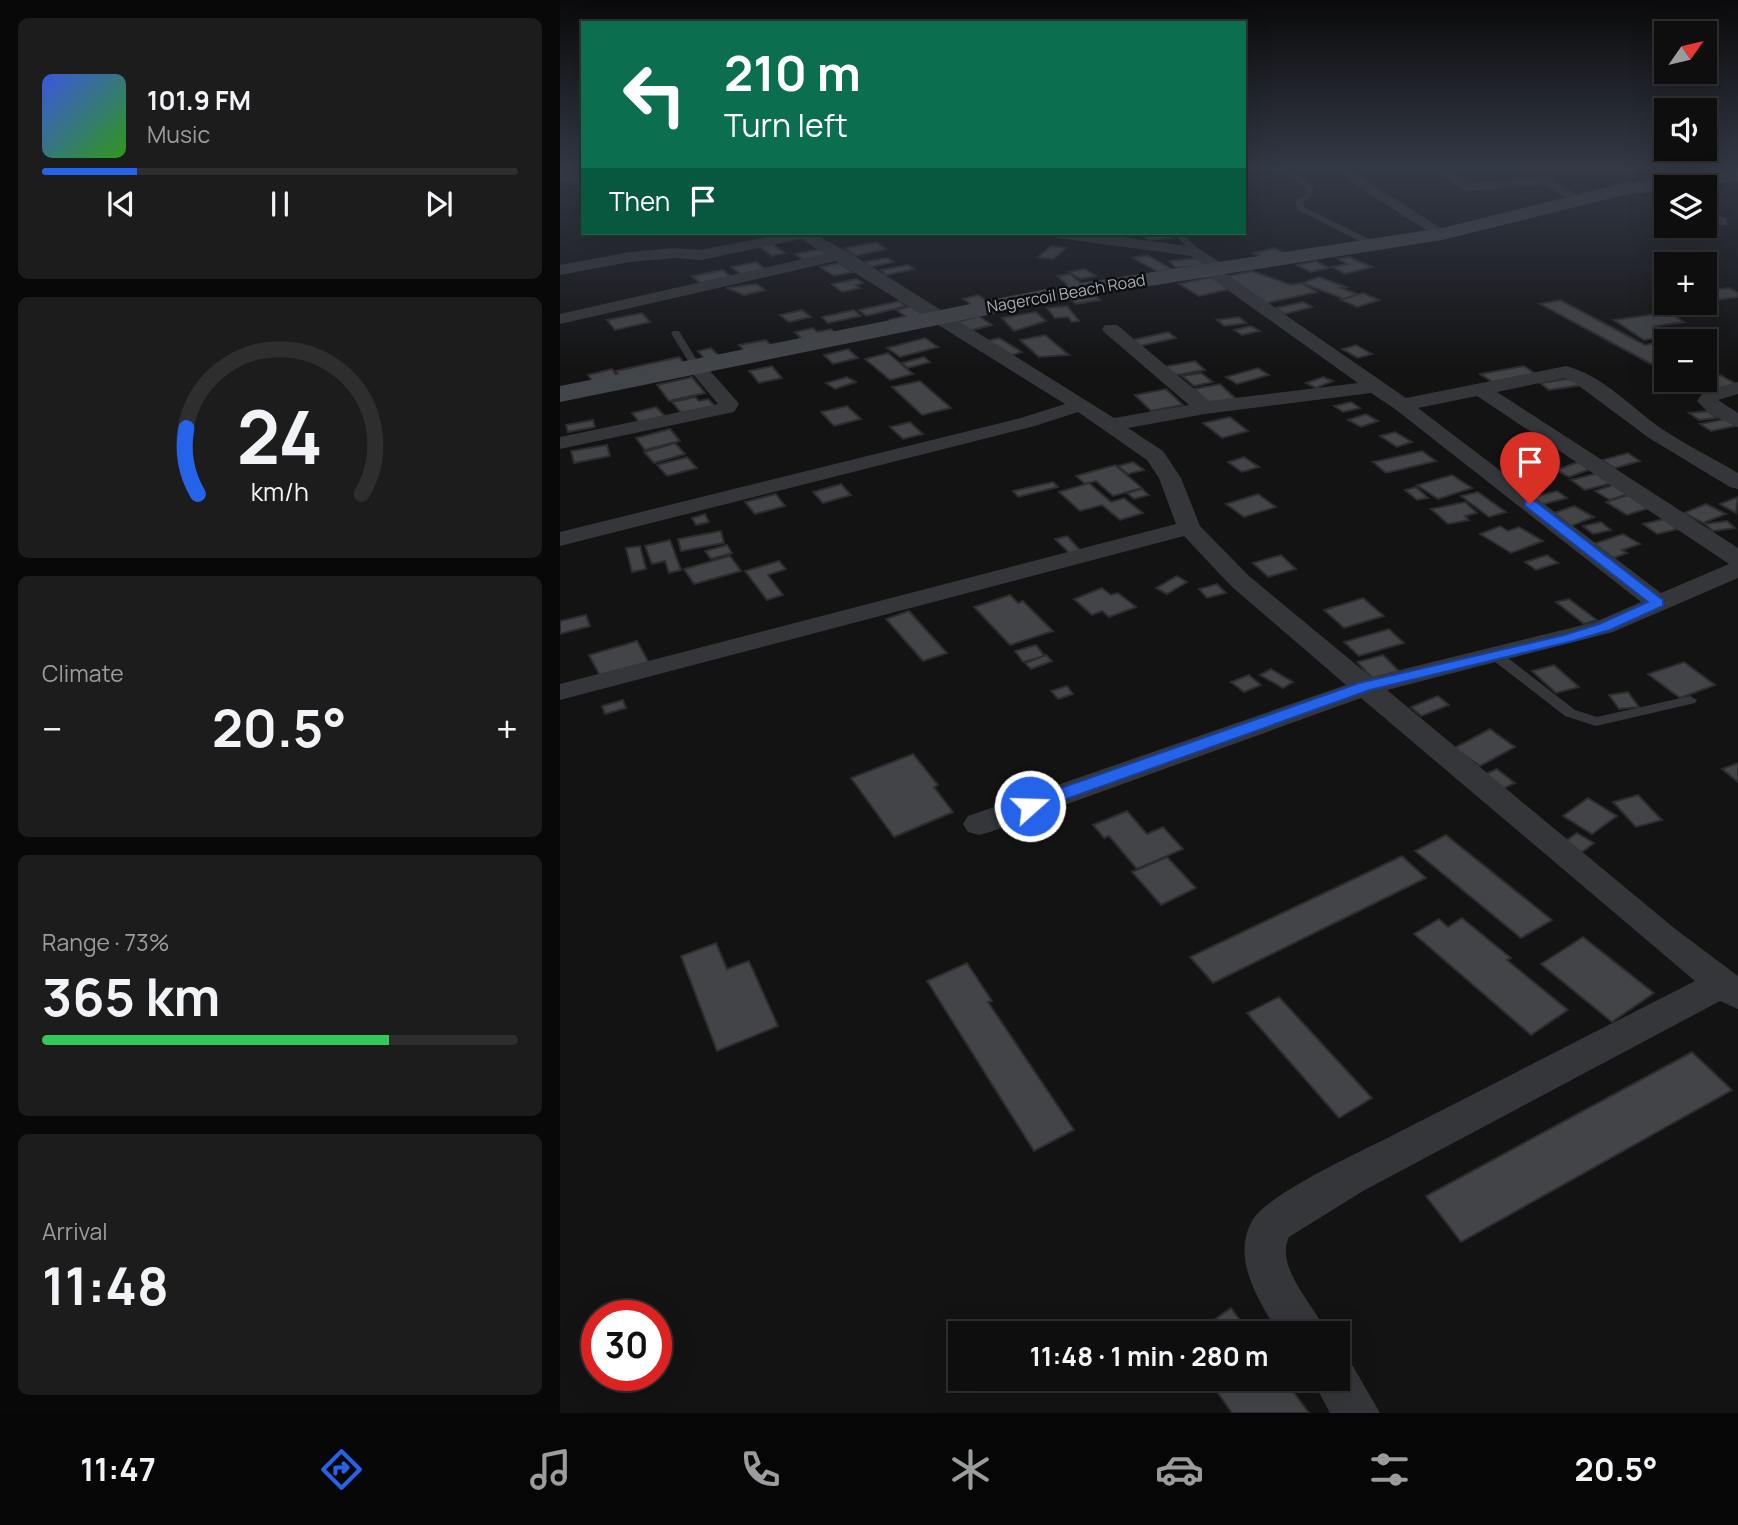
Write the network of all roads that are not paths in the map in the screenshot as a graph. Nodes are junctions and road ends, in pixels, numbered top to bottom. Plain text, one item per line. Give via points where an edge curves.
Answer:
1 (1352, 234) edge
2 (1442, 234) edge
3 (794, 235) edge
4 (807, 235) edge
5 (1068, 235) edge
6 (1180, 235) edge
7 (1372, 244) junction
8 (842, 255) junction
9 (1207, 262) junction
10 (560, 270) edge
11 (941, 317) junction
12 (560, 319) edge
13 (1111, 329) dead end
14 (676, 333) dead end
15 (696, 367) junction
16 (1377, 386) junction
17 (1738, 388) edge
18 (1480, 389) junction
19 (560, 394) edge
20 (1081, 405) junction
21 (1402, 405) junction
22 (1205, 408) junction
23 (1738, 421) edge
24 (1112, 425) junction
25 (560, 443) edge
26 (1738, 482) edge
27 (1189, 528) junction
28 (560, 539) edge
29 (1738, 559) edge
30 (1738, 569) edge
31 (1658, 603) junction
32 (1495, 655) junction
33 (1365, 687) junction
34 (560, 692) edge
35 (1690, 700) dead end
36 (979, 824) dead end
37 (1730, 989) edge
38 (1297, 1321) edge
39 (1343, 1391) edge
40 (1357, 1413) edge

1 - 7 lane
2 - 7 main road, Nagercoil Beach Road
3 - 10 street via 701,255 630,257
4 - 8 street
5 - 9 street
6 - 9 lane
7 - 9 main road, Nagercoil Beach Road
8 - 11 street
8 - 12 street
9 - 11 main road, Nagercoil Beach Road
9 - 16 street
11 - 15 main road, Nagercoil Beach Road
11 - 20 street
13 - 22 street
14 - 15 lane
15 - 19 main road, Nagercoil Beach Road
15 - 25 street via 729,407
16 - 21 street
16 - 22 street
17 - 23 street via 1712,395 1707,401
18 - 21 street
18 - 26 street via 1559,371 1574,374 1656,434
18 - 29 street
20 - 24 street
20 - 28 street
21 - 31 street
22 - 24 street
24 - 27 street via 1154,456 1170,478
27 - 33 street via 1240,581
27 - 34 street
30 - 31 street
31 - 32 street via 1604,627
32 - 33 street
32 - 35 lane via 1570,713 1596,722
33 - 36 street
33 - 37 street
37 - 38 street via 1349,1178 1274,1223 1262,1245 1279,1291
39 - 40 street

